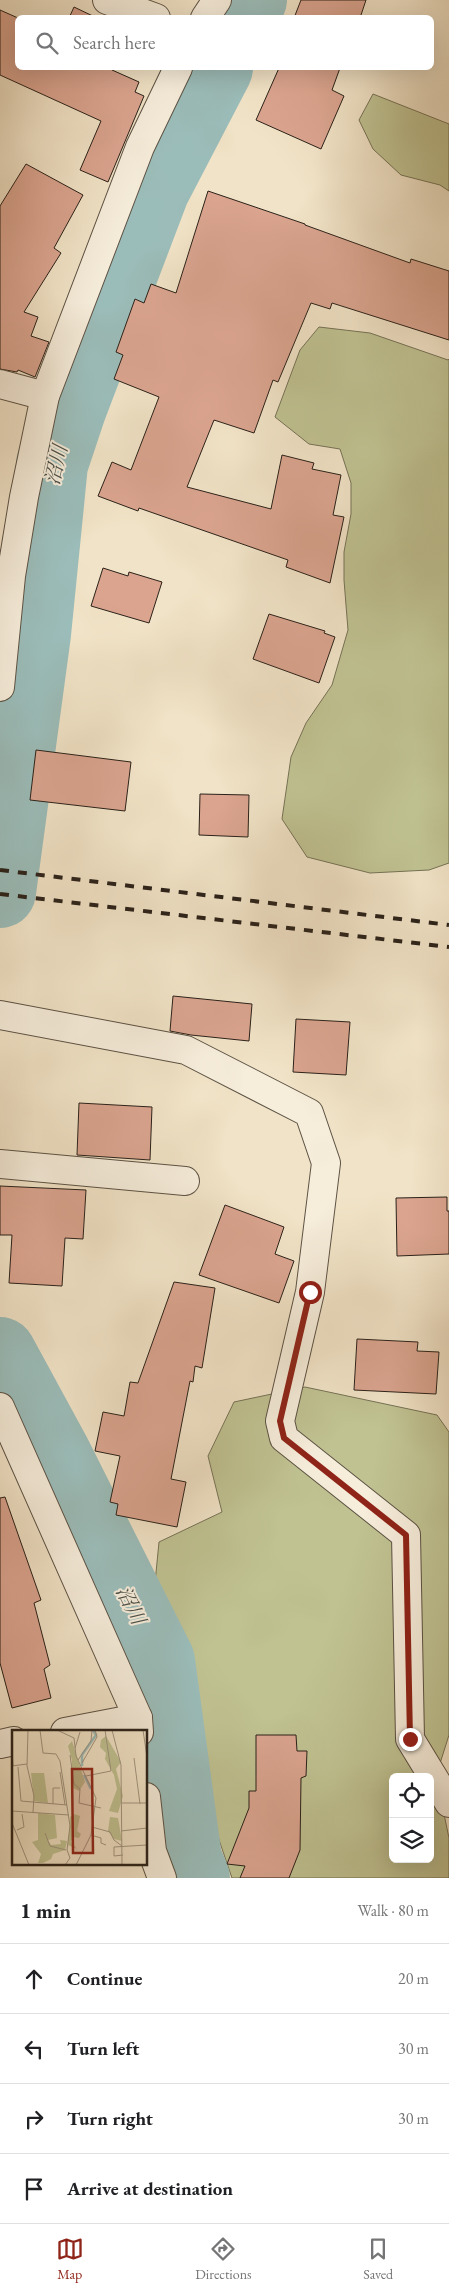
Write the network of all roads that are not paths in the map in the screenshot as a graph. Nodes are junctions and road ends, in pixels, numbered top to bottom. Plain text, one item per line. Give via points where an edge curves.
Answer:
1 (107, 0) edge
2 (217, 0) edge
3 (148, 15) edge
4 (207, 15) edge
5 (177, 70) edge
6 (0, 384) edge
7 (45, 396) junction
8 (6, 574) edge
9 (0, 687) edge
10 (4, 1016) edge
11 (0, 1164) edge
12 (185, 1181) dead end
13 (0, 1408) edge
14 (138, 1725) edge
15 (86, 1730) edge
16 (449, 1803) edge
17 (148, 1814) edge
18 (162, 1878) edge

1 - 3 street
2 - 4 street
5 - 7 street via 140,147
6 - 7 street
7 - 8 street
8 - 9 street
10 - 16 street via 186,1050 310,1114 326,1163 310,1292 280,1421 284,1438 406,1535 410,1739
11 - 12 street
13 - 14 street
14 - 15 street
17 - 18 street via 152,1851

